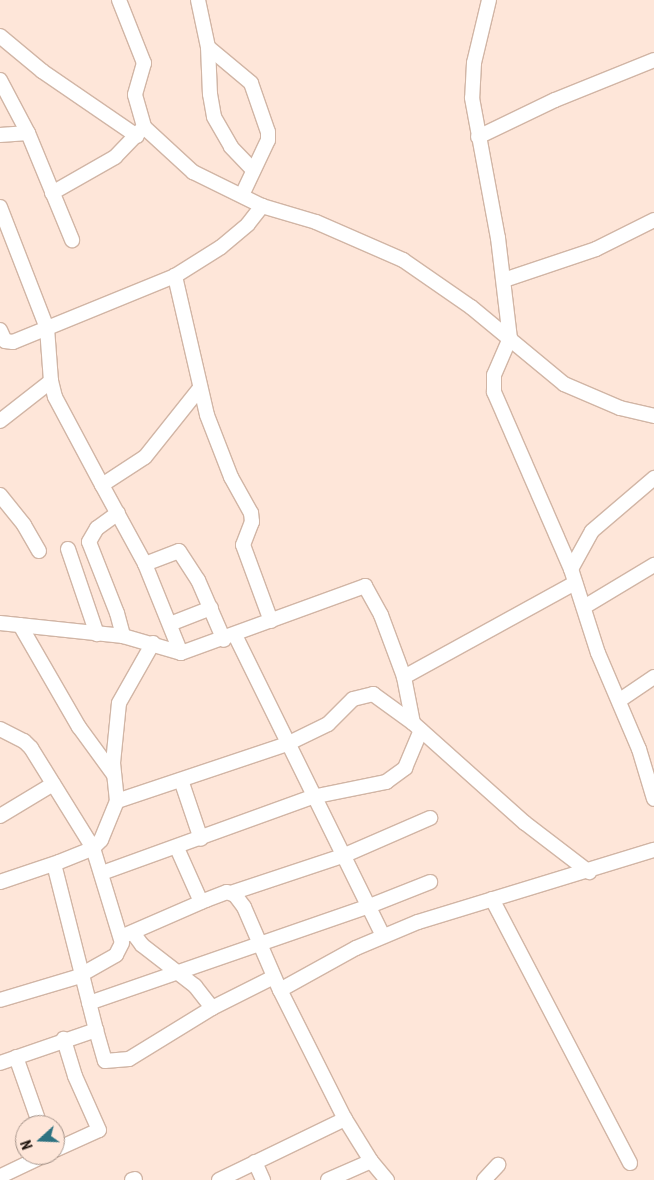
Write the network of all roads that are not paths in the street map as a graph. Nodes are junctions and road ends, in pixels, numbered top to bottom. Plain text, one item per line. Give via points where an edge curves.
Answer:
1 (120, 0) edge
2 (198, 0) edge
3 (489, 0) edge
4 (0, 36) edge
5 (208, 47) junction
6 (654, 60) edge
7 (0, 80) edge
8 (140, 131) junction
9 (28, 133) junction
10 (0, 135) edge
11 (478, 137) junction
12 (253, 170) junction
13 (52, 193) junction
14 (242, 196) junction
15 (262, 206) junction
16 (0, 208) edge
17 (654, 220) edge
18 (72, 240) dead end
19 (175, 276) junction
20 (504, 280) junction
21 (47, 328) junction
22 (0, 330) edge
23 (510, 338) junction
24 (51, 381) junction
25 (200, 388) junction
26 (654, 416) edge
27 (1, 418) edge
28 (654, 478) edge
29 (102, 485) junction
30 (0, 495) edge
31 (118, 513) junction
32 (68, 548) dead end
33 (39, 551) dead end
34 (145, 564) junction
35 (654, 565) edge
36 (571, 569) junction
37 (575, 583) junction
38 (584, 606) junction
39 (211, 608) junction
40 (270, 621) junction
41 (0, 623) edge
42 (170, 624) junction
43 (20, 626) junction
44 (97, 634) junction
45 (123, 636) junction
46 (229, 638) junction
47 (153, 644) junction
48 (181, 653) junction
49 (404, 677) junction
50 (654, 677) edge
51 (620, 700) junction
52 (417, 727) junction
53 (0, 729) edge
54 (287, 744) junction
55 (114, 775) junction
56 (181, 780) junction
57 (53, 784) junction
58 (312, 797) junction
59 (654, 799) edge
60 (117, 801) junction
61 (0, 816) edge
62 (430, 818) dead end
63 (201, 839) junction
64 (93, 848) junction
65 (177, 848) junction
66 (654, 850) edge
67 (345, 855) junction
68 (54, 864) junction
69 (102, 872) junction
70 (589, 872) junction
71 (0, 882) edge
72 (430, 882) dead end
73 (231, 892) junction
74 (492, 899) junction
75 (201, 902) junction
76 (367, 907) junction
77 (127, 935) junction
78 (383, 936) junction
79 (258, 942) junction
80 (180, 972) junction
81 (81, 974) junction
82 (277, 984) junction
83 (0, 1000) edge
84 (89, 1003) junction
85 (212, 1008) junction
86 (96, 1030) junction
87 (64, 1039) junction
88 (16, 1056) junction
89 (0, 1063) edge
90 (37, 1115) edge
91 (345, 1119) junction
92 (65, 1146) edge
93 (371, 1161) junction
94 (255, 1162) junction
95 (630, 1163) dead end
96 (25, 1165) edge
97 (498, 1165) dead end
98 (1, 1177) edge
99 (219, 1180) edge
100 (263, 1180) edge
101 (328, 1180) edge
102 (387, 1180) edge
103 (484, 1180) edge

1 - 8 street via 144,64 135,95
2 - 5 street
3 - 11 street via 474,62 472,98
4 - 8 street via 42,71
5 - 12 street via 214,117 231,147
5 - 12 street via 253,87 268,140
6 - 11 street via 555,100
7 - 9 street
8 - 13 street via 115,157
8 - 14 street via 194,172
9 - 10 street
9 - 13 street
11 - 20 street
12 - 14 street
13 - 18 street
14 - 15 street
15 - 19 street via 248,224 221,247
15 - 23 street via 316,222 403,260
16 - 21 street
17 - 20 street via 596,249
19 - 21 street
19 - 25 street
20 - 23 street
21 - 22 street via 13,342 5,341
21 - 24 street
23 - 26 street via 564,384 620,408
23 - 36 street via 494,375 494,392
24 - 27 street
24 - 29 street via 56,399
25 - 29 street via 145,456
25 - 40 street via 218,446 252,513 243,546
28 - 36 street via 592,531
29 - 31 street
30 - 33 street via 24,525
31 - 34 street
31 - 45 street via 97,528 89,542
32 - 44 street
34 - 39 street via 179,550
34 - 42 street
35 - 38 street
36 - 37 street
37 - 38 street
37 - 49 street
38 - 51 street via 598,652
39 - 42 street
39 - 46 street
40 - 46 street
40 - 49 street via 365,586 381,615
41 - 43 street
42 - 48 street
43 - 44 street
43 - 55 street via 79,727
44 - 45 street
45 - 47 street
46 - 48 street
46 - 54 street
47 - 48 street
47 - 55 street via 118,703
49 - 52 street
50 - 51 street
51 - 59 street
52 - 54 street via 381,697 367,695 347,703 328,724
52 - 58 street via 410,760 397,777 382,784
52 - 70 street via 525,823
53 - 57 street via 24,741
54 - 56 street
54 - 58 street
55 - 60 street
56 - 60 street
56 - 63 street
57 - 61 street
57 - 64 street
58 - 63 street
58 - 67 street
60 - 64 street via 107,830
62 - 67 street
63 - 65 street
64 - 68 street
64 - 69 street
65 - 69 street
65 - 75 street
66 - 70 street
67 - 73 street
67 - 76 street
68 - 71 street
68 - 81 street
69 - 77 street
70 - 74 street
72 - 76 street
73 - 75 street
73 - 79 street via 244,907
74 - 78 street
74 - 95 street
75 - 77 street
76 - 78 street
76 - 79 street
77 - 80 street
77 - 81 street via 118,954
78 - 82 street
79 - 80 street
79 - 82 street
80 - 84 street
80 - 85 street
81 - 83 street
81 - 84 street
82 - 85 street
82 - 91 street
84 - 86 street
85 - 86 street via 145,1052 119,1062 105,1061
86 - 87 street
87 - 88 street
87 - 92 street via 90,1113 100,1130
88 - 89 street
88 - 90 street
91 - 93 street
91 - 94 street
93 - 101 street
93 - 102 street
94 - 99 street
94 - 100 street
96 - 98 street
97 - 103 street

